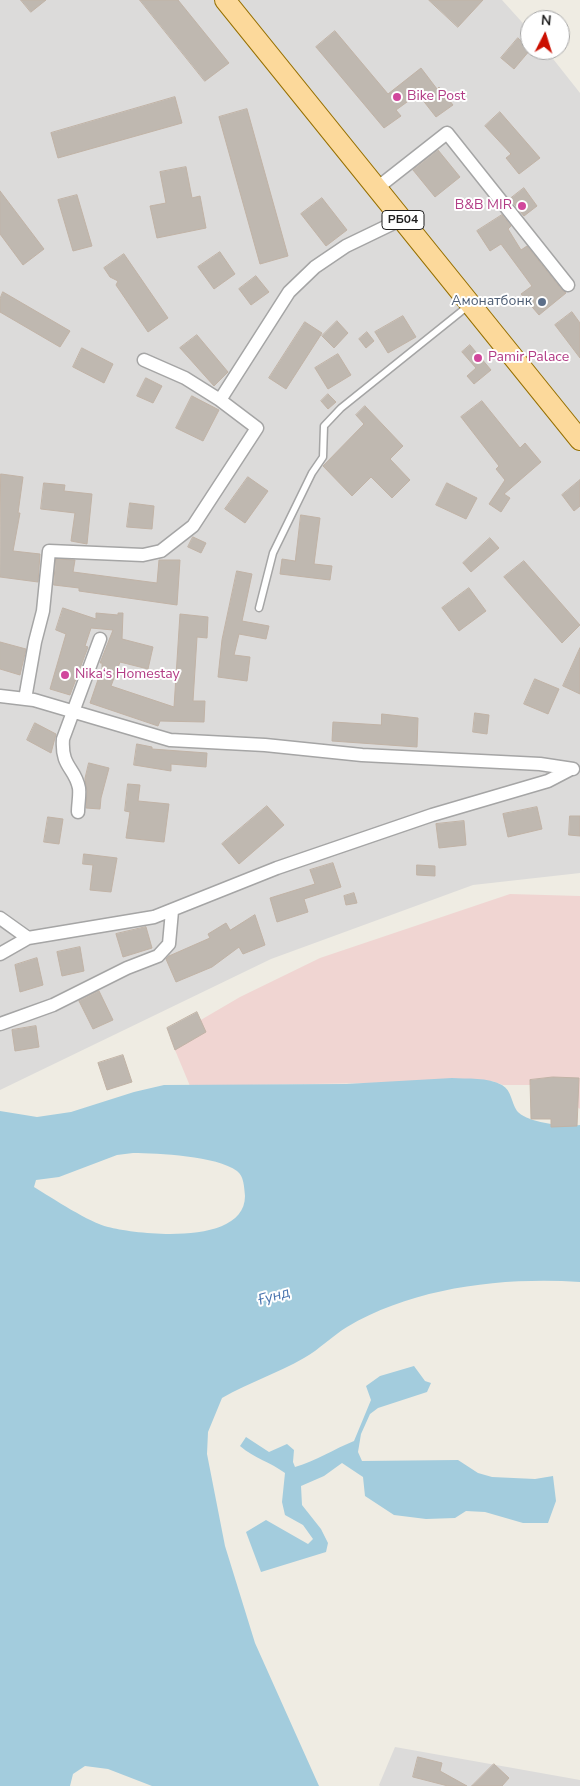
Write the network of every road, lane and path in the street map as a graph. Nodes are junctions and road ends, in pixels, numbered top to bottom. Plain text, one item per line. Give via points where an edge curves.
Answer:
1 (226, 0) edge
2 (377, 188) junction
3 (402, 218) junction
4 (568, 285) dead end
5 (471, 304) junction
6 (144, 360) dead end
7 (220, 400) junction
8 (580, 440) edge
9 (259, 608) dead end
10 (100, 639) dead end
11 (0, 696) edge
12 (25, 699) junction
13 (72, 712) junction
14 (576, 769) edge
15 (78, 812) dead end
16 (172, 911) junction
17 (0, 918) edge
18 (28, 938) junction
19 (0, 954) edge
20 (0, 1024) edge

1 - 2 main road, РБ04
2 - 3 main road, РБ04
2 - 4 street via 446,133
3 - 5 main road, РБ04
3 - 7 street via 346,246 314,267 289,292
5 - 8 main road, РБ04
5 - 9 lane via 368,386 324,426 323,457 273,553
6 - 7 street via 185,378
7 - 12 street via 257,428 193,526 160,551 143,555 48,551 43,611
10 - 13 street
11 - 12 street
12 - 13 street
13 - 14 street via 170,740
13 - 15 street via 62,751 78,787
14 - 16 street via 548,781 432,815 277,868
16 - 18 street via 154,917
16 - 20 street via 169,944 158,956 53,1005
17 - 18 street
18 - 19 street

